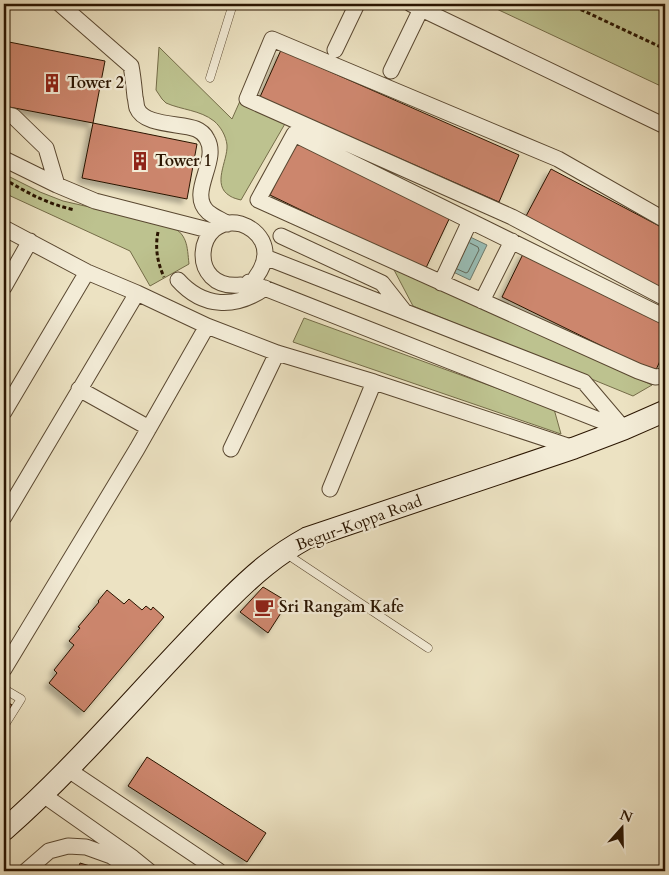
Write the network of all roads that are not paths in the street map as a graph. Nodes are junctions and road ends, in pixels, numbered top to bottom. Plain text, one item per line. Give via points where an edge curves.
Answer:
1 (60, 4) edge
2 (233, 4) edge
3 (357, 4) edge
4 (416, 6) edge
5 (335, 50) dead end
6 (391, 71) dead end
7 (210, 78) dead end
8 (4, 114) edge
9 (665, 126) edge
10 (4, 159) edge
11 (57, 186) junction
12 (665, 220) edge
13 (470, 221) junction
14 (228, 224) junction
15 (4, 228) edge
16 (212, 231) junction
17 (281, 236) dead end
18 (30, 241) junction
19 (512, 241) junction
20 (265, 258) junction
21 (87, 272) junction
22 (172, 281) road end
23 (441, 282) junction
24 (253, 283) junction
25 (4, 288) edge
26 (137, 293) junction
27 (665, 298) edge
28 (482, 301) junction
29 (405, 312) junction
30 (665, 317) edge
31 (207, 326) junction
32 (277, 353) junction
33 (665, 376) edge
34 (374, 382) junction
35 (79, 389) junction
36 (665, 411) edge
37 (4, 412) edge
38 (149, 428) junction
39 (624, 429) junction
40 (574, 448) junction
41 (231, 449) dead end
42 (330, 490) dead end
43 (4, 516) edge
44 (283, 552) junction
45 (428, 648) dead end
46 (4, 669) edge
47 (4, 689) edge
48 (4, 726) edge
49 (67, 769) junction
50 (42, 794) junction
51 (4, 830) edge
52 (26, 871) edge
53 (134, 871) edge
54 (149, 871) edge
55 (218, 871) edge

1 - 14 street via 131,66 137,108 141,114 149,120 197,129 206,138 210,156 201,190 202,203 208,212
2 - 7 lane
3 - 5 street
4 - 6 street
4 - 9 street
8 - 11 street via 13,116 46,148
10 - 11 street
11 - 16 street via 95,201
12 - 27 street via 558,159 272,39 247,99 512,217
13 - 19 street
13 - 23 street
13 - 23 street via 294,134 258,200
14 - 16 street
14 - 20 street via 254,230 264,245
15 - 18 street
16 - 24 street via 203,248 205,267 210,274 232,286
17 - 29 street via 382,284
18 - 21 street
18 - 25 street
19 - 28 street
19 - 30 street
20 - 24 street
20 - 29 street
21 - 26 street
21 - 37 street
22 - 24 street via 202,298 223,303 256,294
23 - 28 street
24 - 39 street
26 - 31 street
26 - 35 street
28 - 33 street via 638,371 655,377
29 - 39 street via 584,382
31 - 32 street
31 - 38 street
32 - 34 street
32 - 41 street
34 - 40 street
34 - 42 street
35 - 38 street
35 - 43 street
36 - 39 main road, Begur-Koppa Road
38 - 46 street
39 - 40 main road, Begur-Koppa Road
40 - 44 main road, Begur-Koppa Road via 307,538
44 - 45 lane
44 - 49 main road, Begur-Koppa Road via 211,616
47 - 48 lane via 21,699
49 - 50 main road, Begur-Koppa Road
49 - 55 street
50 - 51 main road, Begur-Koppa Road
50 - 54 street
52 - 53 street via 49,851 68,846 86,847 111,856

